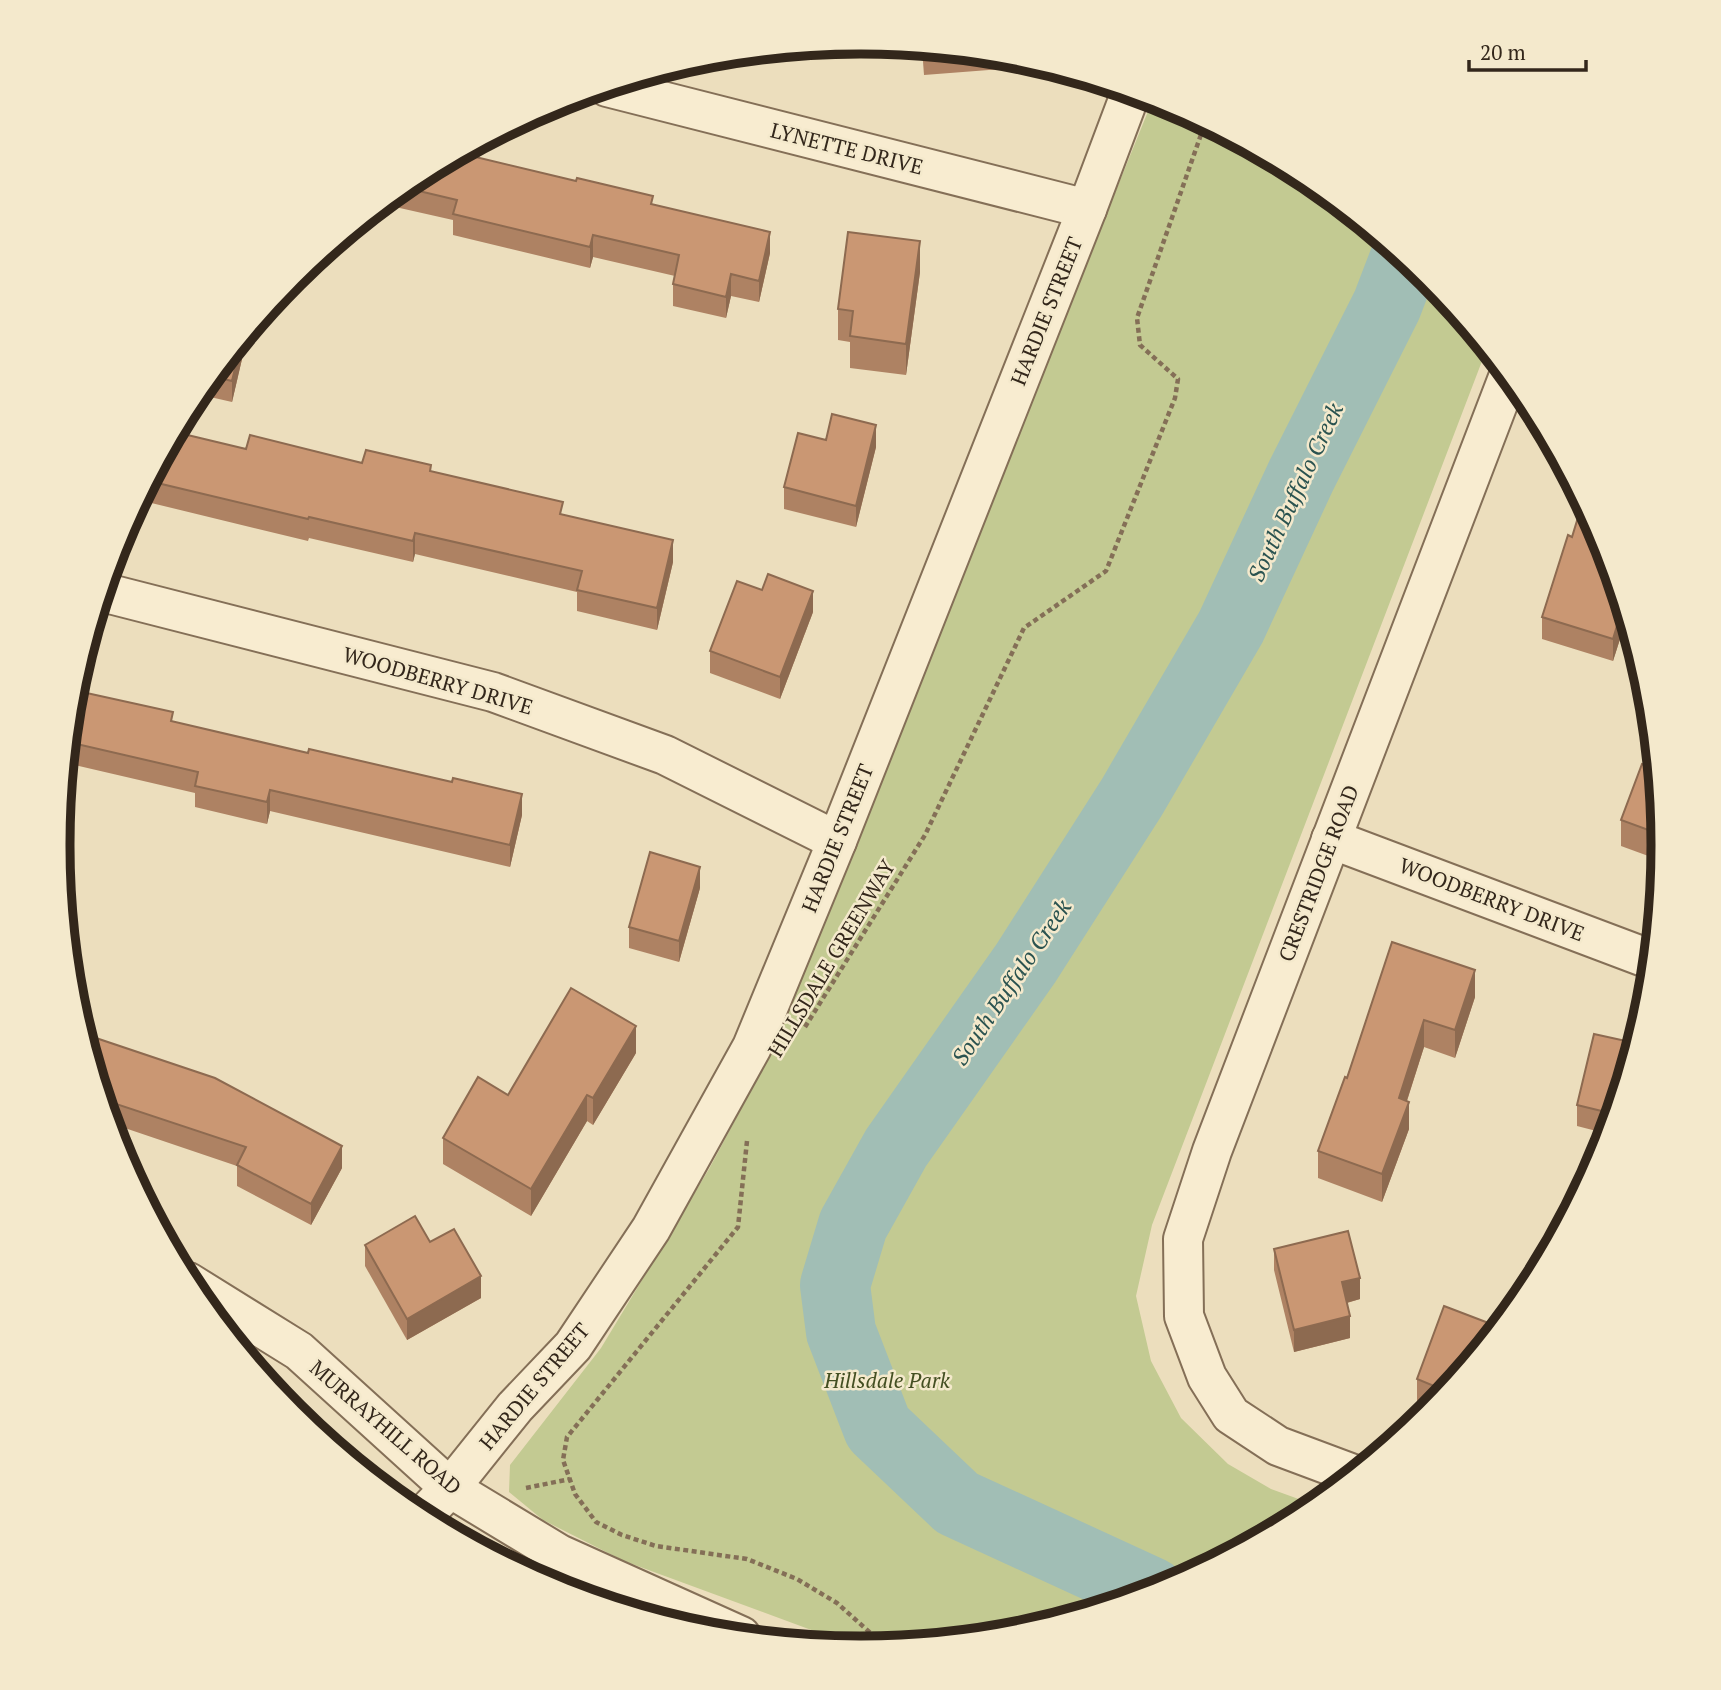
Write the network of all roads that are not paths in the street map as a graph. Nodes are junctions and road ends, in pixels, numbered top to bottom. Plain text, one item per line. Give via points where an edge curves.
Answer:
1 (623, 91) edge
2 (1128, 101) edge
3 (1087, 209) junction
4 (1504, 387) edge
5 (111, 594) edge
6 (1331, 839) junction
7 (837, 841) junction
8 (1643, 956) edge
9 (212, 1297) edge
10 (1343, 1471) edge
11 (450, 1488) junction
12 (431, 1508) edge
13 (709, 1621) edge

1 - 3 street, LYNETTE DRIVE
2 - 3 street, HARDIE STREET
3 - 7 street, HARDIE STREET
4 - 6 street, CRESTRIDGE ROAD
5 - 7 street, WOODBERRY DRIVE via 493,692 665,755
6 - 8 street, WOODBERRY DRIVE
6 - 10 street, CRESTRIDGE ROAD via 1183,1239 1184,1316 1207,1377 1231,1415 1278,1446
7 - 11 street, HARDIE STREET via 752,1047 651,1229 573,1346 515,1407
9 - 11 street, MURRAYHILL ROAD via 299,1351
11 - 12 street, HARDIE STREET
11 - 13 street, MURRAYHILL ROAD via 559,1554

